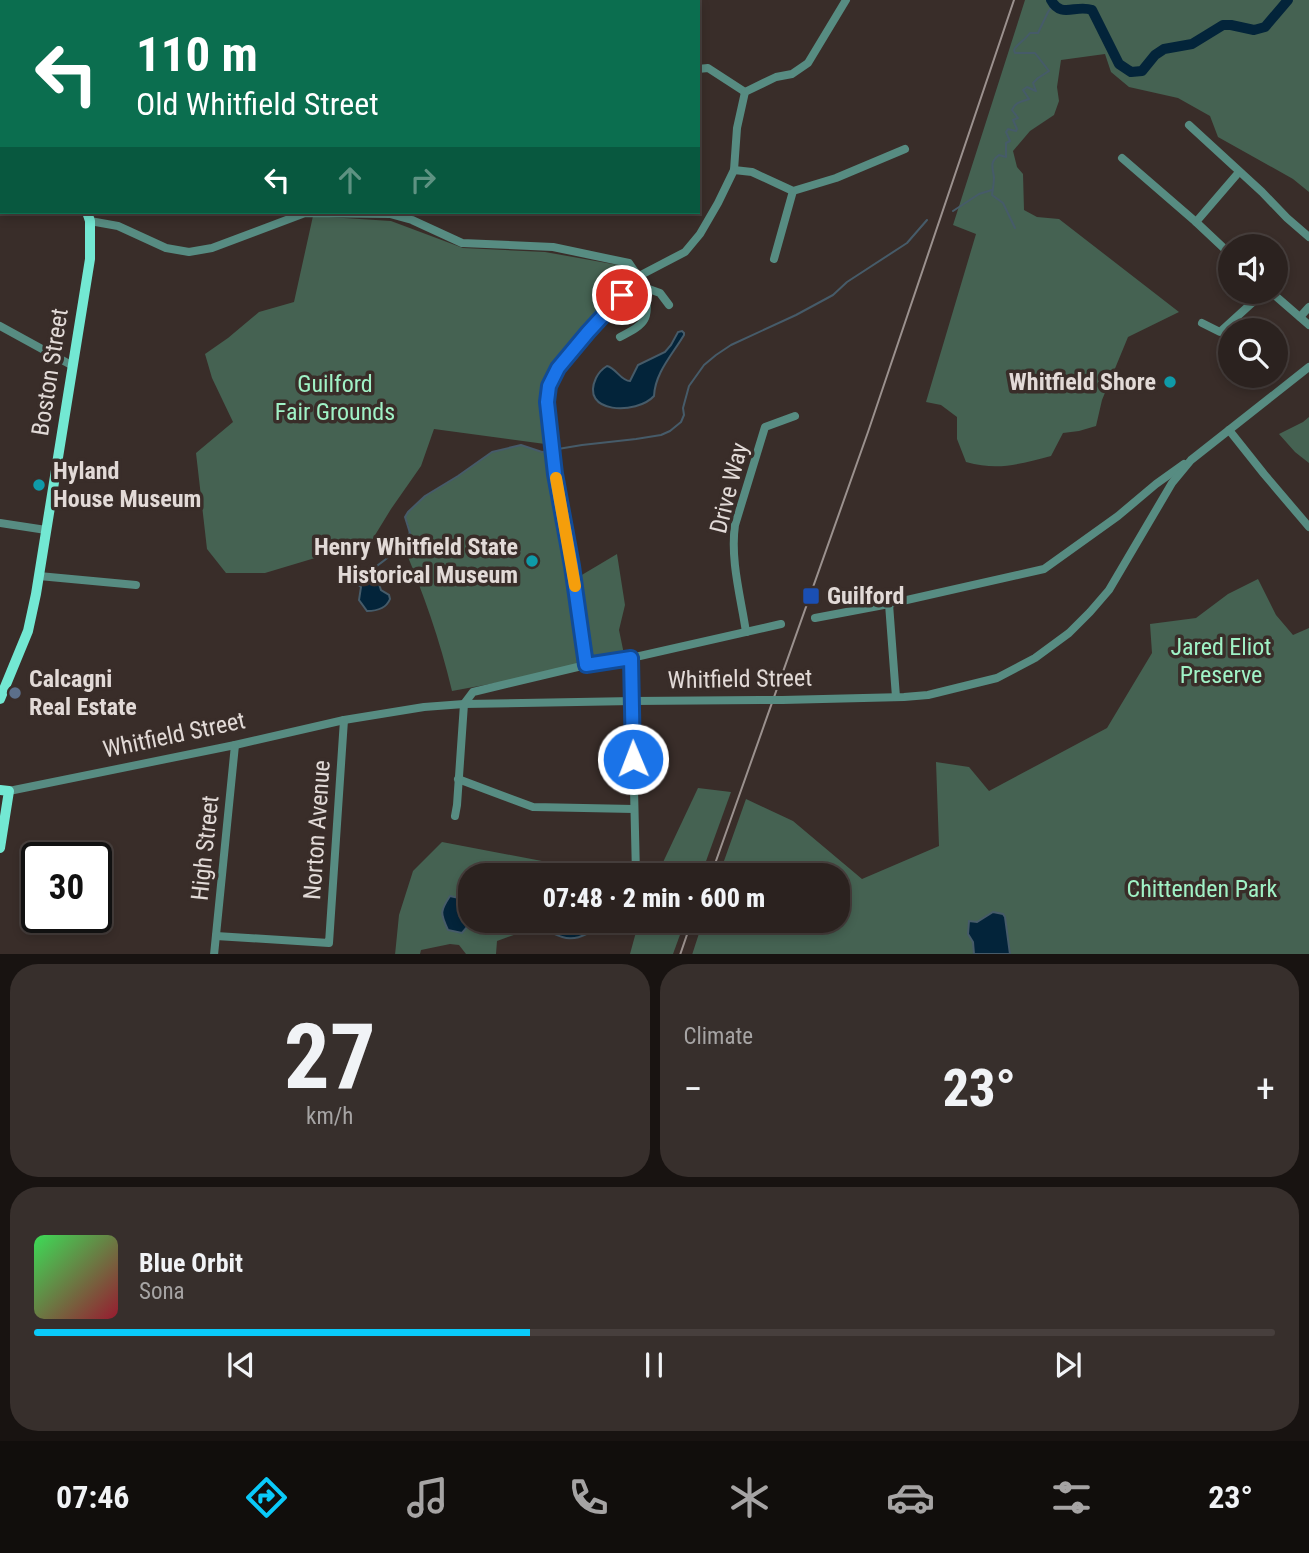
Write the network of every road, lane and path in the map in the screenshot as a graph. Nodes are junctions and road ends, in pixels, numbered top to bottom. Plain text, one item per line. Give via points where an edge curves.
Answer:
1 (846, 0) edge
2 (700, 69) edge
3 (745, 92) junction
4 (1189, 125) dead end
5 (905, 149) dead end
6 (1122, 158) dead end
7 (734, 170) junction
8 (1239, 172) junction
9 (793, 191) junction
10 (302, 214) edge
11 (390, 214) edge
12 (89, 216) edge
13 (1196, 222) junction
14 (1309, 237) edge
15 (1218, 243) edge
16 (774, 259) dead end
17 (639, 276) junction
18 (646, 288) junction
19 (1251, 304) edge
20 (1285, 304) edge
21 (668, 305) dead end
22 (1309, 307) edge
23 (1300, 317) junction
24 (1202, 323) dead end
25 (1309, 325) edge
26 (0, 326) edge
27 (620, 337) dead end
28 (73, 366) junction
29 (1309, 367) edge
30 (795, 416) dead end
31 (1229, 430) junction
32 (1191, 460) junction
33 (1150, 489) junction
34 (1164, 498) junction
35 (0, 523) edge
36 (1309, 527) edge
37 (46, 530) junction
38 (39, 576) junction
39 (135, 584) dead end
40 (888, 604) junction
41 (815, 618) dead end
42 (781, 624) dead end
43 (746, 632) junction
44 (631, 658) junction
45 (586, 665) junction
46 (2, 684) edge
47 (896, 697) junction
48 (0, 699) edge
49 (633, 701) junction
50 (464, 704) junction
51 (344, 720) junction
52 (235, 745) junction
53 (458, 779) junction
54 (4, 790) edge
55 (634, 809) junction
56 (455, 816) dead end
57 (0, 848) edge
58 (636, 863) edge
59 (216, 936) junction
60 (214, 954) edge

1 - 3 street via 807,64
2 - 3 street via 708,68
3 - 7 street
4 - 8 street
5 - 9 street
6 - 13 street
7 - 9 street via 752,172
7 - 17 street via 719,203 685,252
8 - 13 street
8 - 14 street
9 - 16 street
10 - 12 street via 189,252 166,248
11 - 17 street via 462,243 554,247 629,263
12 - 28 main road, Boston Street via 90,259
13 - 15 street
17 - 18 street
17 - 45 street via 558,368 549,386 555,474
18 - 21 street via 660,293
18 - 27 street via 644,323
19 - 24 street via 1220,332
20 - 23 street
22 - 23 street
23 - 25 street
26 - 28 street
28 - 37 main road, Boston Street
29 - 31 street, Whitfield Street
30 - 43 street, Drive Way via 765,427 735,525 735,561
31 - 32 street, Whitfield Street
31 - 36 street
32 - 33 street
32 - 34 street, Whitfield Street
33 - 34 street
33 - 40 street via 1044,569
34 - 47 street, Whitfield Street via 1108,590 1052,646 997,678 928,695
35 - 37 street
37 - 38 main road, Boston Street
38 - 39 street
38 - 46 main road, Boston Street via 28,631
40 - 41 street
40 - 47 street
42 - 43 street
43 - 44 street
44 - 45 street
44 - 49 street
45 - 50 street via 473,692
46 - 48 main road, Boston Street
47 - 49 street, Whitfield Street, bridge
49 - 50 street, Whitfield Street
49 - 55 street
50 - 51 street, Whitfield Street
50 - 53 street
51 - 52 street, Whitfield Street
51 - 59 street, Norton Avenue via 328,943
52 - 54 street, Whitfield Street
52 - 59 street, High Street
53 - 55 street via 533,807
53 - 56 street
54 - 57 main road
55 - 58 street
59 - 60 street, High Street

